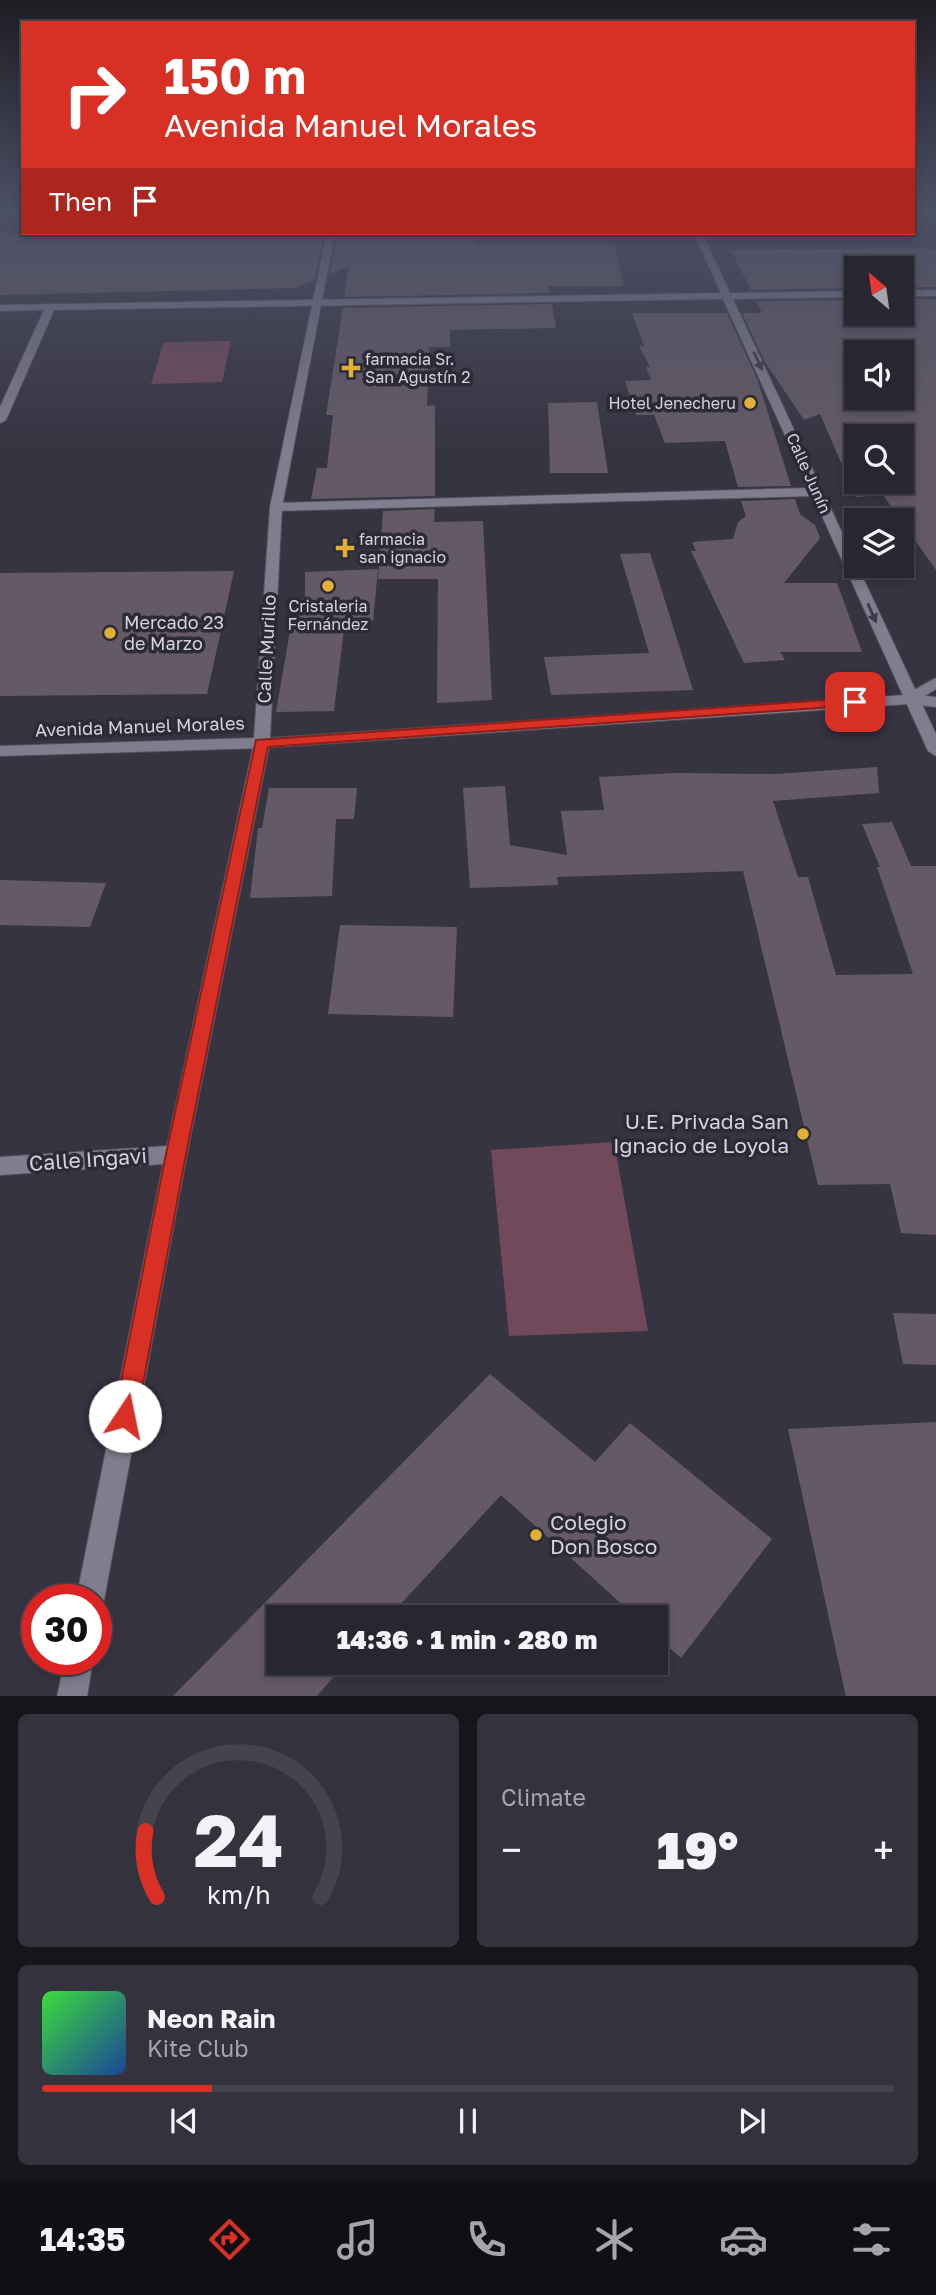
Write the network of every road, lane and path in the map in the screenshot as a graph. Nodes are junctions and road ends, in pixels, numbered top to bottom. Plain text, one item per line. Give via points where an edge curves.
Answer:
1 (318, 291) edge
2 (726, 291) edge
3 (914, 293) edge
4 (936, 293) edge
5 (844, 294) edge
6 (729, 297) junction
7 (315, 303) junction
8 (50, 307) junction
9 (0, 308) edge
10 (0, 420) edge
11 (818, 492) junction
12 (276, 507) junction
13 (936, 683) edge
14 (909, 699) junction
15 (936, 702) edge
16 (262, 743) junction
17 (0, 751) edge
18 (936, 751) edge
19 (176, 1154) junction
20 (0, 1166) edge
21 (93, 1584) edge
22 (76, 1675) edge
23 (72, 1696) edge

1 - 7 street, Calle Murillo
2 - 6 street, Calle Junín
3 - 4 street
5 - 6 street
6 - 7 street
6 -> 11 street, Calle Junín
7 - 8 street
7 - 12 street, Calle Murillo
8 - 9 street
8 - 10 street
11 - 12 street
11 -> 14 street, Calle Junín
12 - 16 street, Calle Murillo
13 - 14 street, Avenida Manuel Morales
14 - 15 street, Avenida Manuel Morales
14 - 16 street, Avenida Manuel Morales
14 - 18 street, Calle Junín
16 - 17 street, Avenida Manuel Morales
16 - 19 street, Calle Murillo
19 - 20 street, Calle Ingavi
19 - 21 street, Calle Murillo
22 - 23 street

